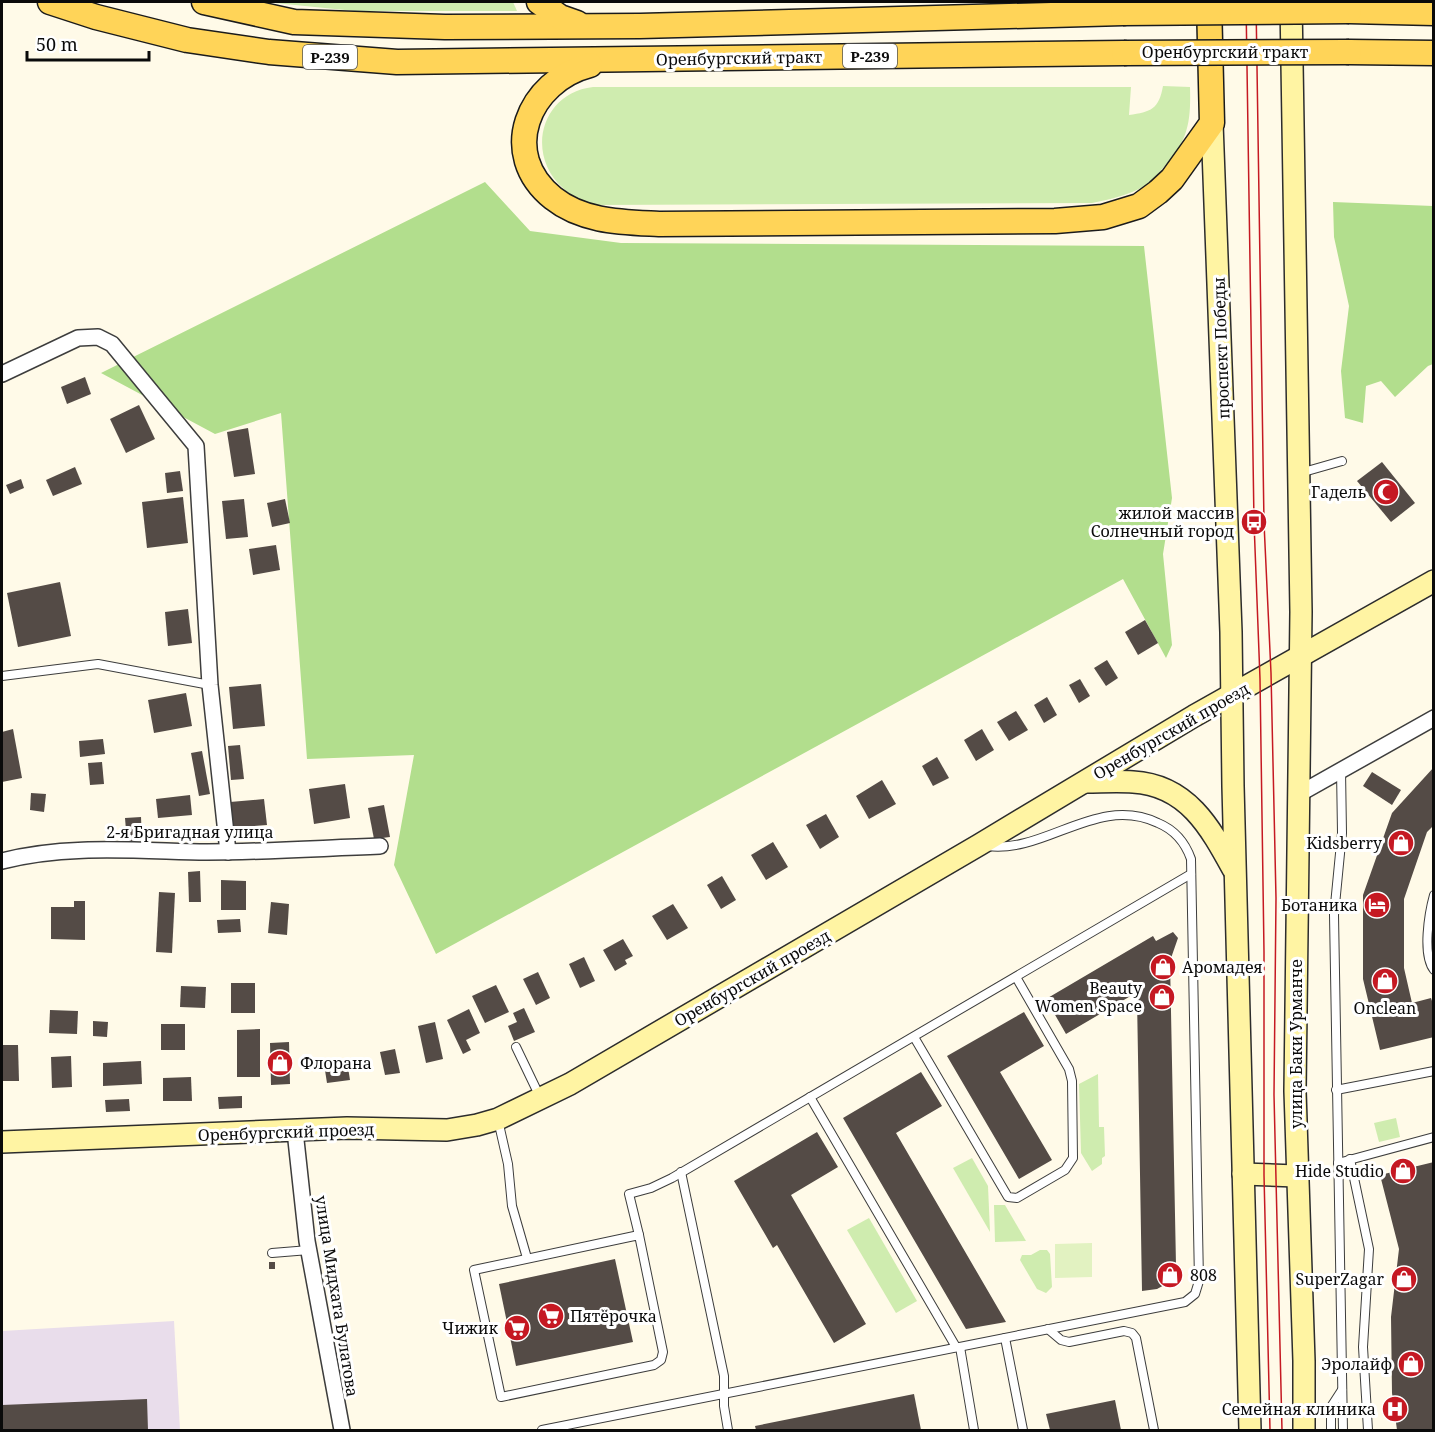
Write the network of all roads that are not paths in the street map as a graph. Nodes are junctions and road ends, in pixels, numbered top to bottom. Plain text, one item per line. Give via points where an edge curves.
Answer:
1 (50, 2) edge
2 (204, 2) edge
3 (539, 2) edge
4 (1209, 2) edge
5 (1291, 2) edge
6 (1434, 13) edge
7 (587, 26) junction
8 (1434, 53) edge
9 (616, 60) junction
10 (1212, 123) junction
11 (2, 374) edge
12 (1342, 461) dead end
13 (1298, 473) junction
14 (1434, 581) edge
15 (1301, 656) junction
16 (2, 676) edge
17 (210, 685) junction
18 (1231, 695) junction
19 (1434, 718) edge
20 (1341, 770) junction
21 (1082, 783) junction
22 (1299, 794) junction
23 (979, 845) junction
24 (380, 846) dead end
25 (228, 852) junction
26 (2, 861) edge
27 (1191, 874) junction
28 (1236, 874) junction
29 (1434, 895) edge
30 (1434, 970) edge
31 (1016, 977) junction
32 (914, 1036) junction
33 (516, 1047) dead end
34 (1434, 1071) edge
35 (1336, 1090) junction
36 (810, 1097) junction
37 (542, 1099) junction
38 (498, 1119) junction
39 (295, 1131) junction
40 (1434, 1137) edge
41 (2, 1142) edge
42 (1350, 1160) junction
43 (1338, 1163) junction
44 (681, 1172) junction
45 (1243, 1174) junction
46 (1296, 1176) junction
47 (639, 1235) junction
48 (309, 1251) junction
49 (272, 1253) dead end
50 (527, 1258) junction
51 (1048, 1329) junction
52 (1005, 1338) junction
53 (958, 1347) junction
54 (1342, 1390) junction
55 (724, 1394) junction
56 (342, 1431) edge
57 (542, 1431) edge
58 (728, 1431) edge
59 (974, 1431) edge
60 (1023, 1431) edge
61 (1154, 1431) edge
62 (1250, 1431) edge
63 (1304, 1431) edge
64 (1331, 1431) edge
65 (1343, 1431) edge
66 (1368, 1431) edge

1 - 9 main road, Оренбургский тракт / Р-239 via 187,40 269,52 397,62
2 - 7 main road, Оренбургский тракт / Р-239 via 294,22
3 - 7 main road via 560,17
4 - 10 main road, проспект Победы
5 - 13 main road
6 - 7 main road, Оренбургский тракт / Р-239, bridge via 1123,13
8 - 9 main road, Оренбургский тракт / Р-239, bridge
9 - 10 main road via 587,65 557,80 532,109 525,123 524,142 531,173 553,198 583,214 621,222 1032,221 1102,217 1139,206 1158,192 1172,179
10 - 18 main road, проспект Победы via 1228,511
11 - 17 street via 78,338 98,337 112,344 196,446
12 - 13 lane
13 - 15 main road
14 - 15 main road, Оренбургский проезд
15 - 18 main road, Оренбургский проезд
15 - 22 main road, улица Баки Урманче
16 - 17 lane via 98,664
17 - 25 street
18 - 21 main road, Оренбургский проезд
18 - 28 main road
19 - 20 street
20 - 22 street
20 - 35 lane via 1342,832 1334,915
21 - 23 main road, Оренбургский проезд
21 - 28 main road via 1134,782 1168,791 1203,817
22 - 46 main road, улица Баки Урманче
23 - 27 lane via 1016,845 1095,818 1136,816 1168,827 1180,838 1191,860
23 - 37 main road, Оренбургский проезд
24 - 25 street, 2-я Бригадная улица
25 - 26 street, 2-я Бригадная улица via 64,851
27 - 31 lane
27 - 51 lane via 1198,1286 1185,1302
28 - 45 main road
29 - 30 lane via 1428,934
31 - 32 lane
31 - 32 lane via 1068,1066 1072,1081 1072,1161 1065,1170 1027,1193 1014,1199 1006,1195
32 - 36 lane
33 - 37 lane
34 - 35 lane
35 - 43 lane
36 - 44 lane
36 - 53 lane
37 - 38 main road, Оренбургский проезд
38 - 39 main road, Оренбургский проезд via 447,1130
38 - 50 lane via 512,1206
39 - 41 main road, Оренбургский проезд
39 - 48 street, улица Мидхата Булатова
40 - 42 lane
42 - 43 lane
42 - 66 lane via 1369,1249 1363,1347
43 - 54 lane
44 - 47 lane via 651,1188 629,1194
44 - 55 lane via 724,1376
45 - 46 main road
45 - 62 main road
46 - 63 main road, улица Баки Урманче
47 - 50 lane
47 - 50 lane via 663,1352 661,1360 654,1365 501,1397 474,1270
48 - 49 lane
48 - 56 street, улица Мидхата Булатова
51 - 52 lane
51 - 61 lane via 1069,1342 1124,1331 1132,1333
52 - 53 lane
52 - 60 lane
53 - 55 lane
53 - 59 lane
54 - 64 lane via 1331,1407
54 - 65 lane
55 - 57 lane
55 - 58 lane

